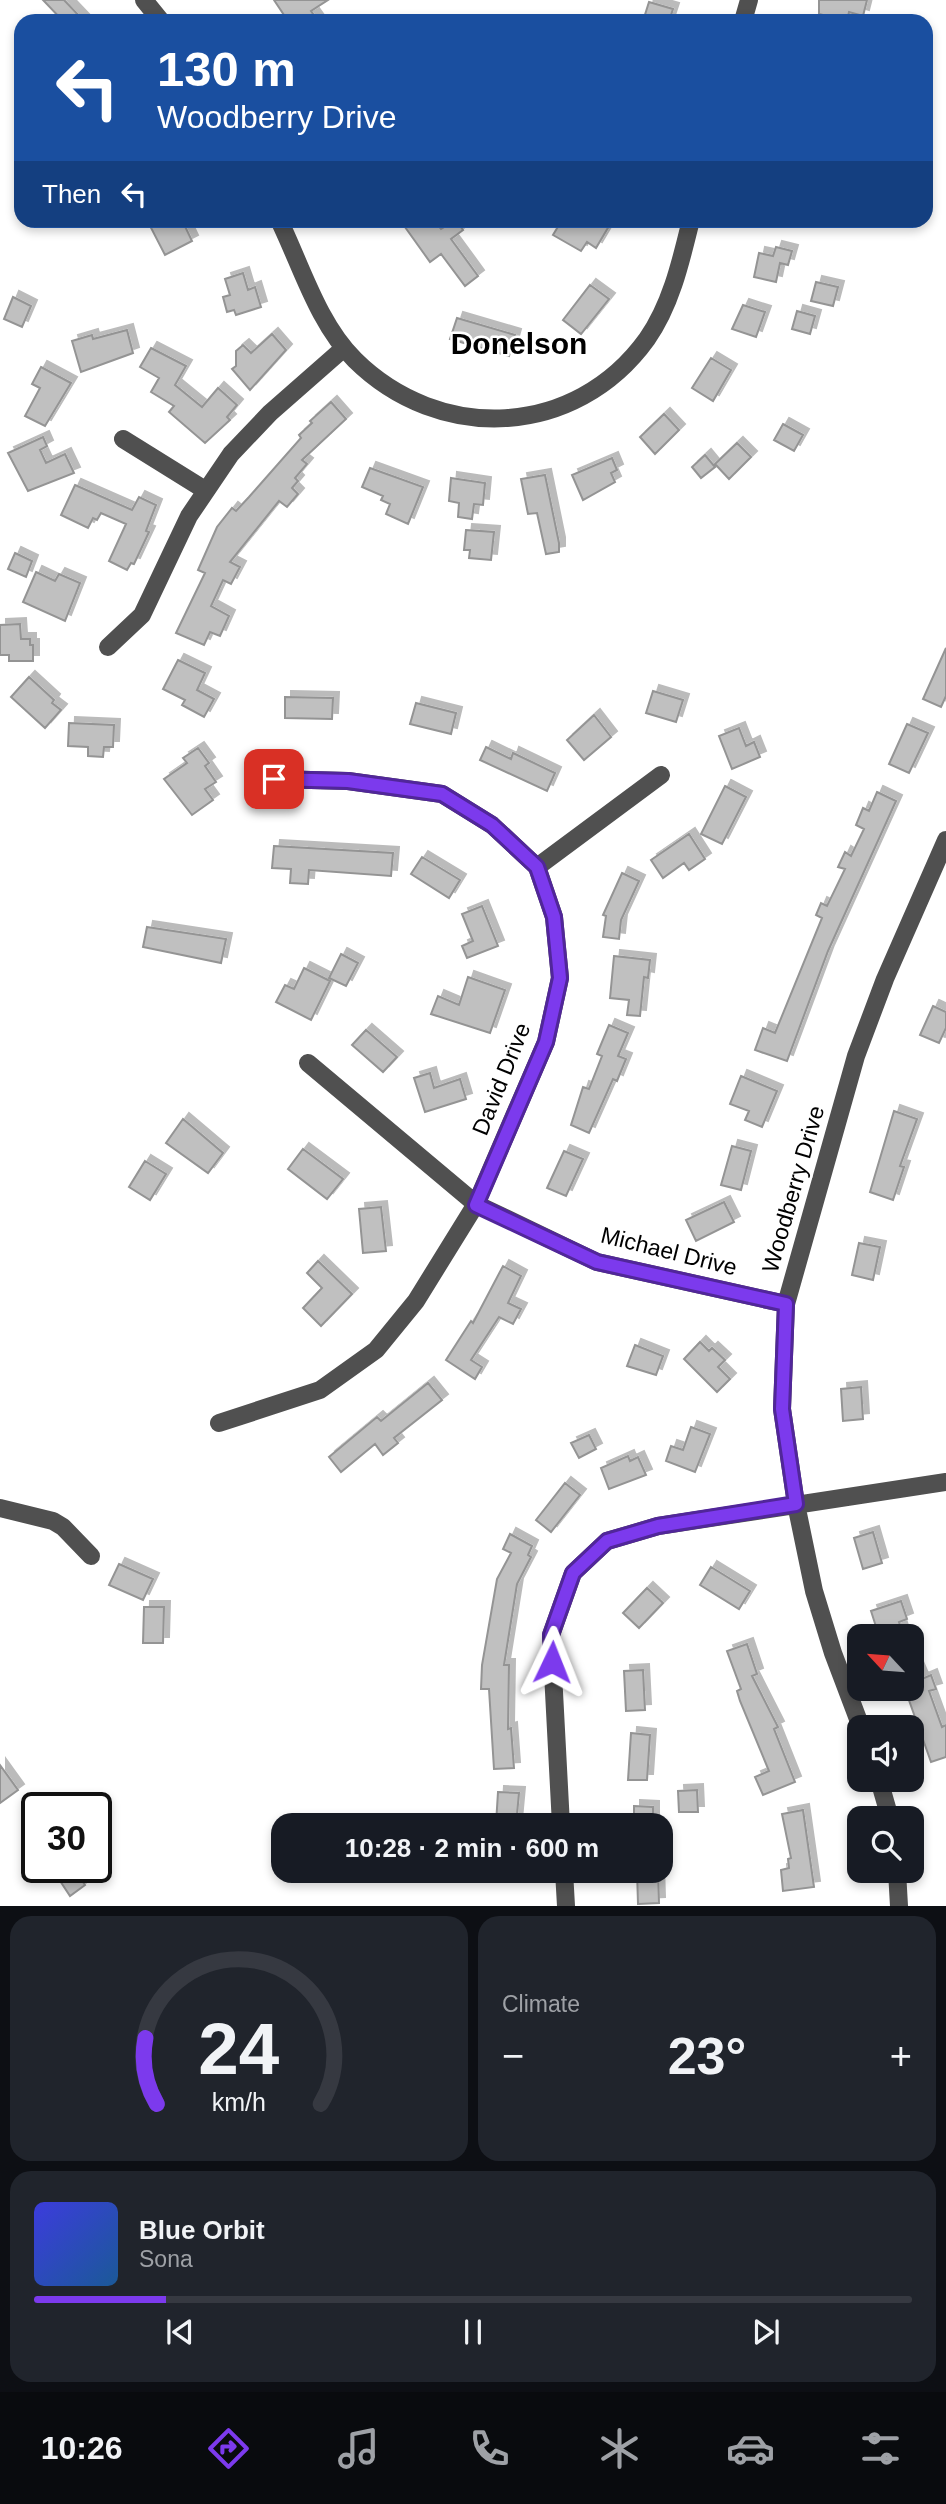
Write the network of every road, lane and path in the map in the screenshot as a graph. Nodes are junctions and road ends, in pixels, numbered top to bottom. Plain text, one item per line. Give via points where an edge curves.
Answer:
1 (144, 0) edge
2 (155, 14) edge
3 (283, 228) edge
4 (689, 228) edge
5 (344, 348) junction
6 (123, 439) dead end
7 (205, 490) junction
8 (108, 647) dead end
9 (661, 775) dead end
10 (274, 779) dead end
11 (946, 840) edge
12 (537, 867) junction
13 (308, 1063) dead end
14 (476, 1205) junction
15 (786, 1304) junction
16 (219, 1423) dead end
17 (946, 1482) edge
18 (796, 1504) junction
19 (0, 1508) edge
20 (91, 1556) dead end
21 (856, 1715) edge
22 (560, 1813) edge
23 (565, 1883) edge
24 (897, 1883) edge
25 (566, 1906) edge
26 (898, 1906) edge

1 - 2 street
3 - 5 street
4 - 5 street via 678,272 647,340 612,375 554,409 503,419 471,419 435,411 386,387
5 - 7 street via 247,435
6 - 7 street
7 - 8 street via 142,615
9 - 12 street
10 - 12 street, David Drive via 348,781 442,794 492,825
11 - 15 street, Woodberry Drive via 856,1056
12 - 14 street, David Drive via 554,917 560,978 546,1042
13 - 14 street, Michael Drive
14 - 15 street, Michael Drive via 597,1262
14 - 16 street, David Drive via 416,1301 376,1350 320,1390
15 - 18 street, Woodberry Drive via 782,1409
17 - 18 street
18 - 21 street, Woodberry Drive via 814,1591
18 - 22 street via 658,1526 607,1541 573,1573 551,1635
19 - 20 street via 53,1521
23 - 25 street
24 - 26 street

